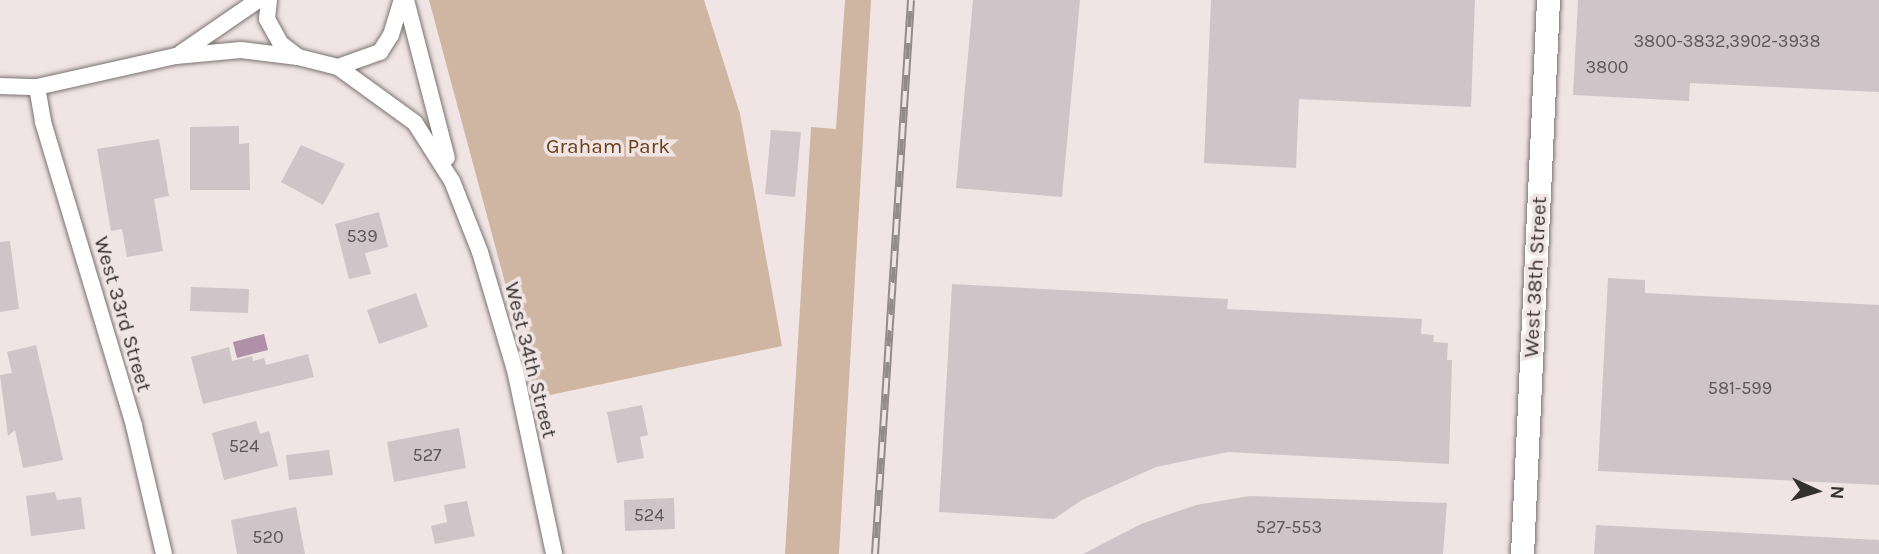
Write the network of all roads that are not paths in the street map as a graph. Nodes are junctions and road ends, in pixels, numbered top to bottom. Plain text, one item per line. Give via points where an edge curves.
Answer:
1 (258, 0) edge
2 (269, 0) edge
3 (404, 0) edge
4 (1548, 0) edge
5 (176, 56) junction
6 (298, 57) junction
7 (338, 67) junction
8 (0, 86) edge
9 (37, 87) junction
10 (452, 181) junction
11 (164, 554) edge
12 (554, 554) edge
13 (1522, 554) edge

1 - 5 street
2 - 6 street via 267,19 273,35
3 - 7 street via 380,51
3 - 10 street, West 34th Street
4 - 13 street, West 38th Street
5 - 6 street via 241,50
5 - 9 street
6 - 7 street
7 - 10 street, West 34th Street via 415,122
8 - 9 street
9 - 11 street, West 33rd Street via 43,122 134,426
10 - 12 street, West 34th Street via 480,252 515,370

